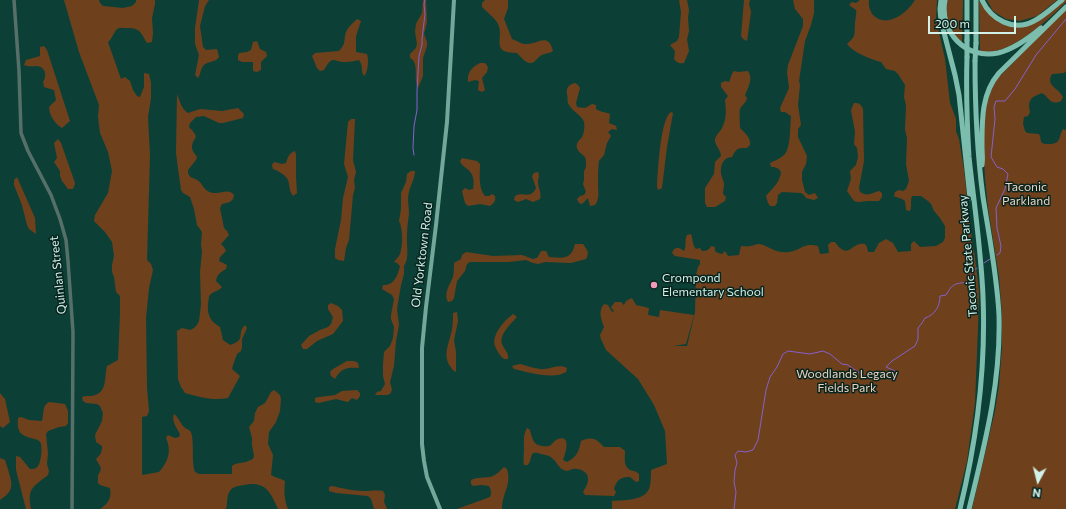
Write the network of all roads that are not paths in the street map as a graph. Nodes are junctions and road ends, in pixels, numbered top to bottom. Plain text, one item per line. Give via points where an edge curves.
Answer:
1 (14, 0) edge
2 (454, 0) edge
3 (942, 0) edge
4 (945, 0) edge
5 (967, 0) edge
6 (976, 0) edge
7 (982, 0) edge
8 (1062, 0) edge
9 (1066, 7) edge
10 (980, 172) junction
11 (976, 221) junction
12 (72, 509) edge
13 (440, 509) edge
14 (960, 509) edge
15 (969, 509) edge

1 - 12 street, Quinlan Street via 21,133 51,195 66,240 73,332
2 - 13 main road, Old Yorktown Road via 447,122 422,348 422,444 427,477
3 - 11 highway via 941,21 959,96 972,211
4 - 9 highway via 945,20 955,38 963,46 987,54 1002,52 1016,45
5 - 11 highway, Taconic State Parkway, bridge via 966,93
6 - 10 highway, Taconic State Parkway, bridge via 976,124
7 - 8 highway via 999,20 1019,25 1037,20
9 - 10 highway via 999,73 990,86 983,110
10 - 15 highway, Taconic State Parkway via 995,272 999,315 998,347 992,412
11 - 14 highway, Taconic State Parkway via 983,295 983,359 977,422

